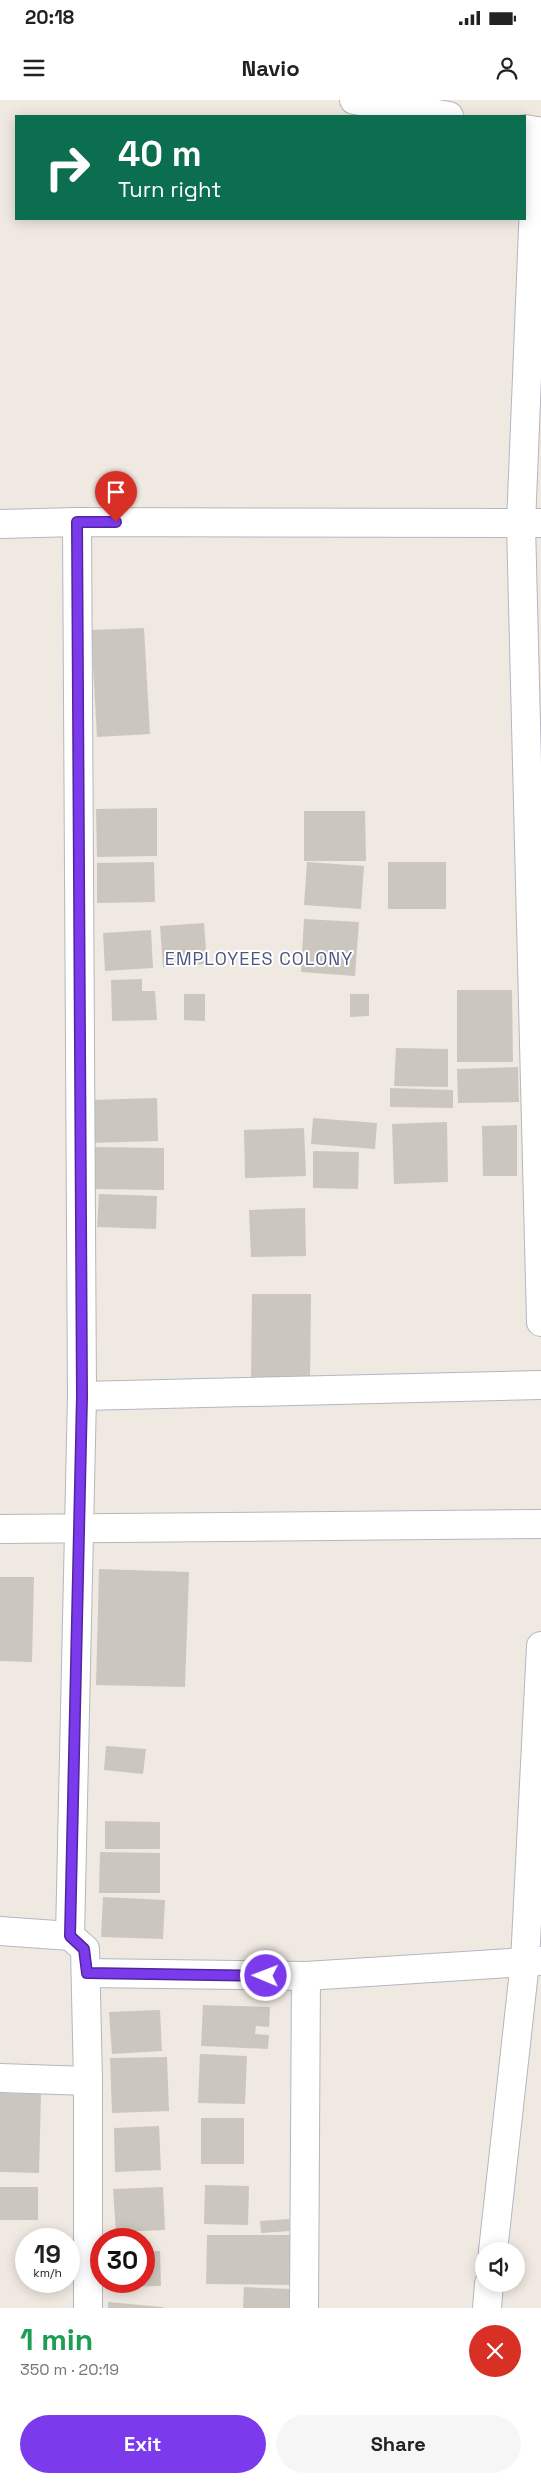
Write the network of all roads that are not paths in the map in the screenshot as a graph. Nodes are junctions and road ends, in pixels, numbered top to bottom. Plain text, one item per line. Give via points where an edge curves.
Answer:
1 (354, 100) edge
2 (443, 115) edge
3 (526, 129) edge
4 (77, 522) junction
5 (531, 523) edge
6 (0, 524) edge
7 (541, 1322) edge
8 (541, 1385) edge
9 (82, 1396) junction
10 (541, 1524) edge
11 (0, 1529) edge
12 (79, 1529) junction
13 (541, 1646) edge
14 (0, 1931) edge
15 (70, 1936) junction
16 (533, 1961) edge
17 (87, 1973) junction
18 (306, 1976) junction
19 (0, 2078) edge
20 (88, 2081) junction
21 (494, 2242) edge
22 (488, 2292) edge
23 (88, 2308) edge
24 (304, 2308) edge
25 (486, 2308) edge

1 - 2 street
3 - 5 street via 536,131
4 - 5 street
4 - 6 street
4 - 9 street
5 - 7 street
8 - 9 street
9 - 12 street
10 - 12 street
11 - 12 street
12 - 15 street
13 - 16 street
14 - 15 street
15 - 17 street via 84,1949
16 - 18 street
16 - 21 street
17 - 18 street
17 - 20 street
18 - 24 street
19 - 20 street
20 - 23 street
22 - 25 street

